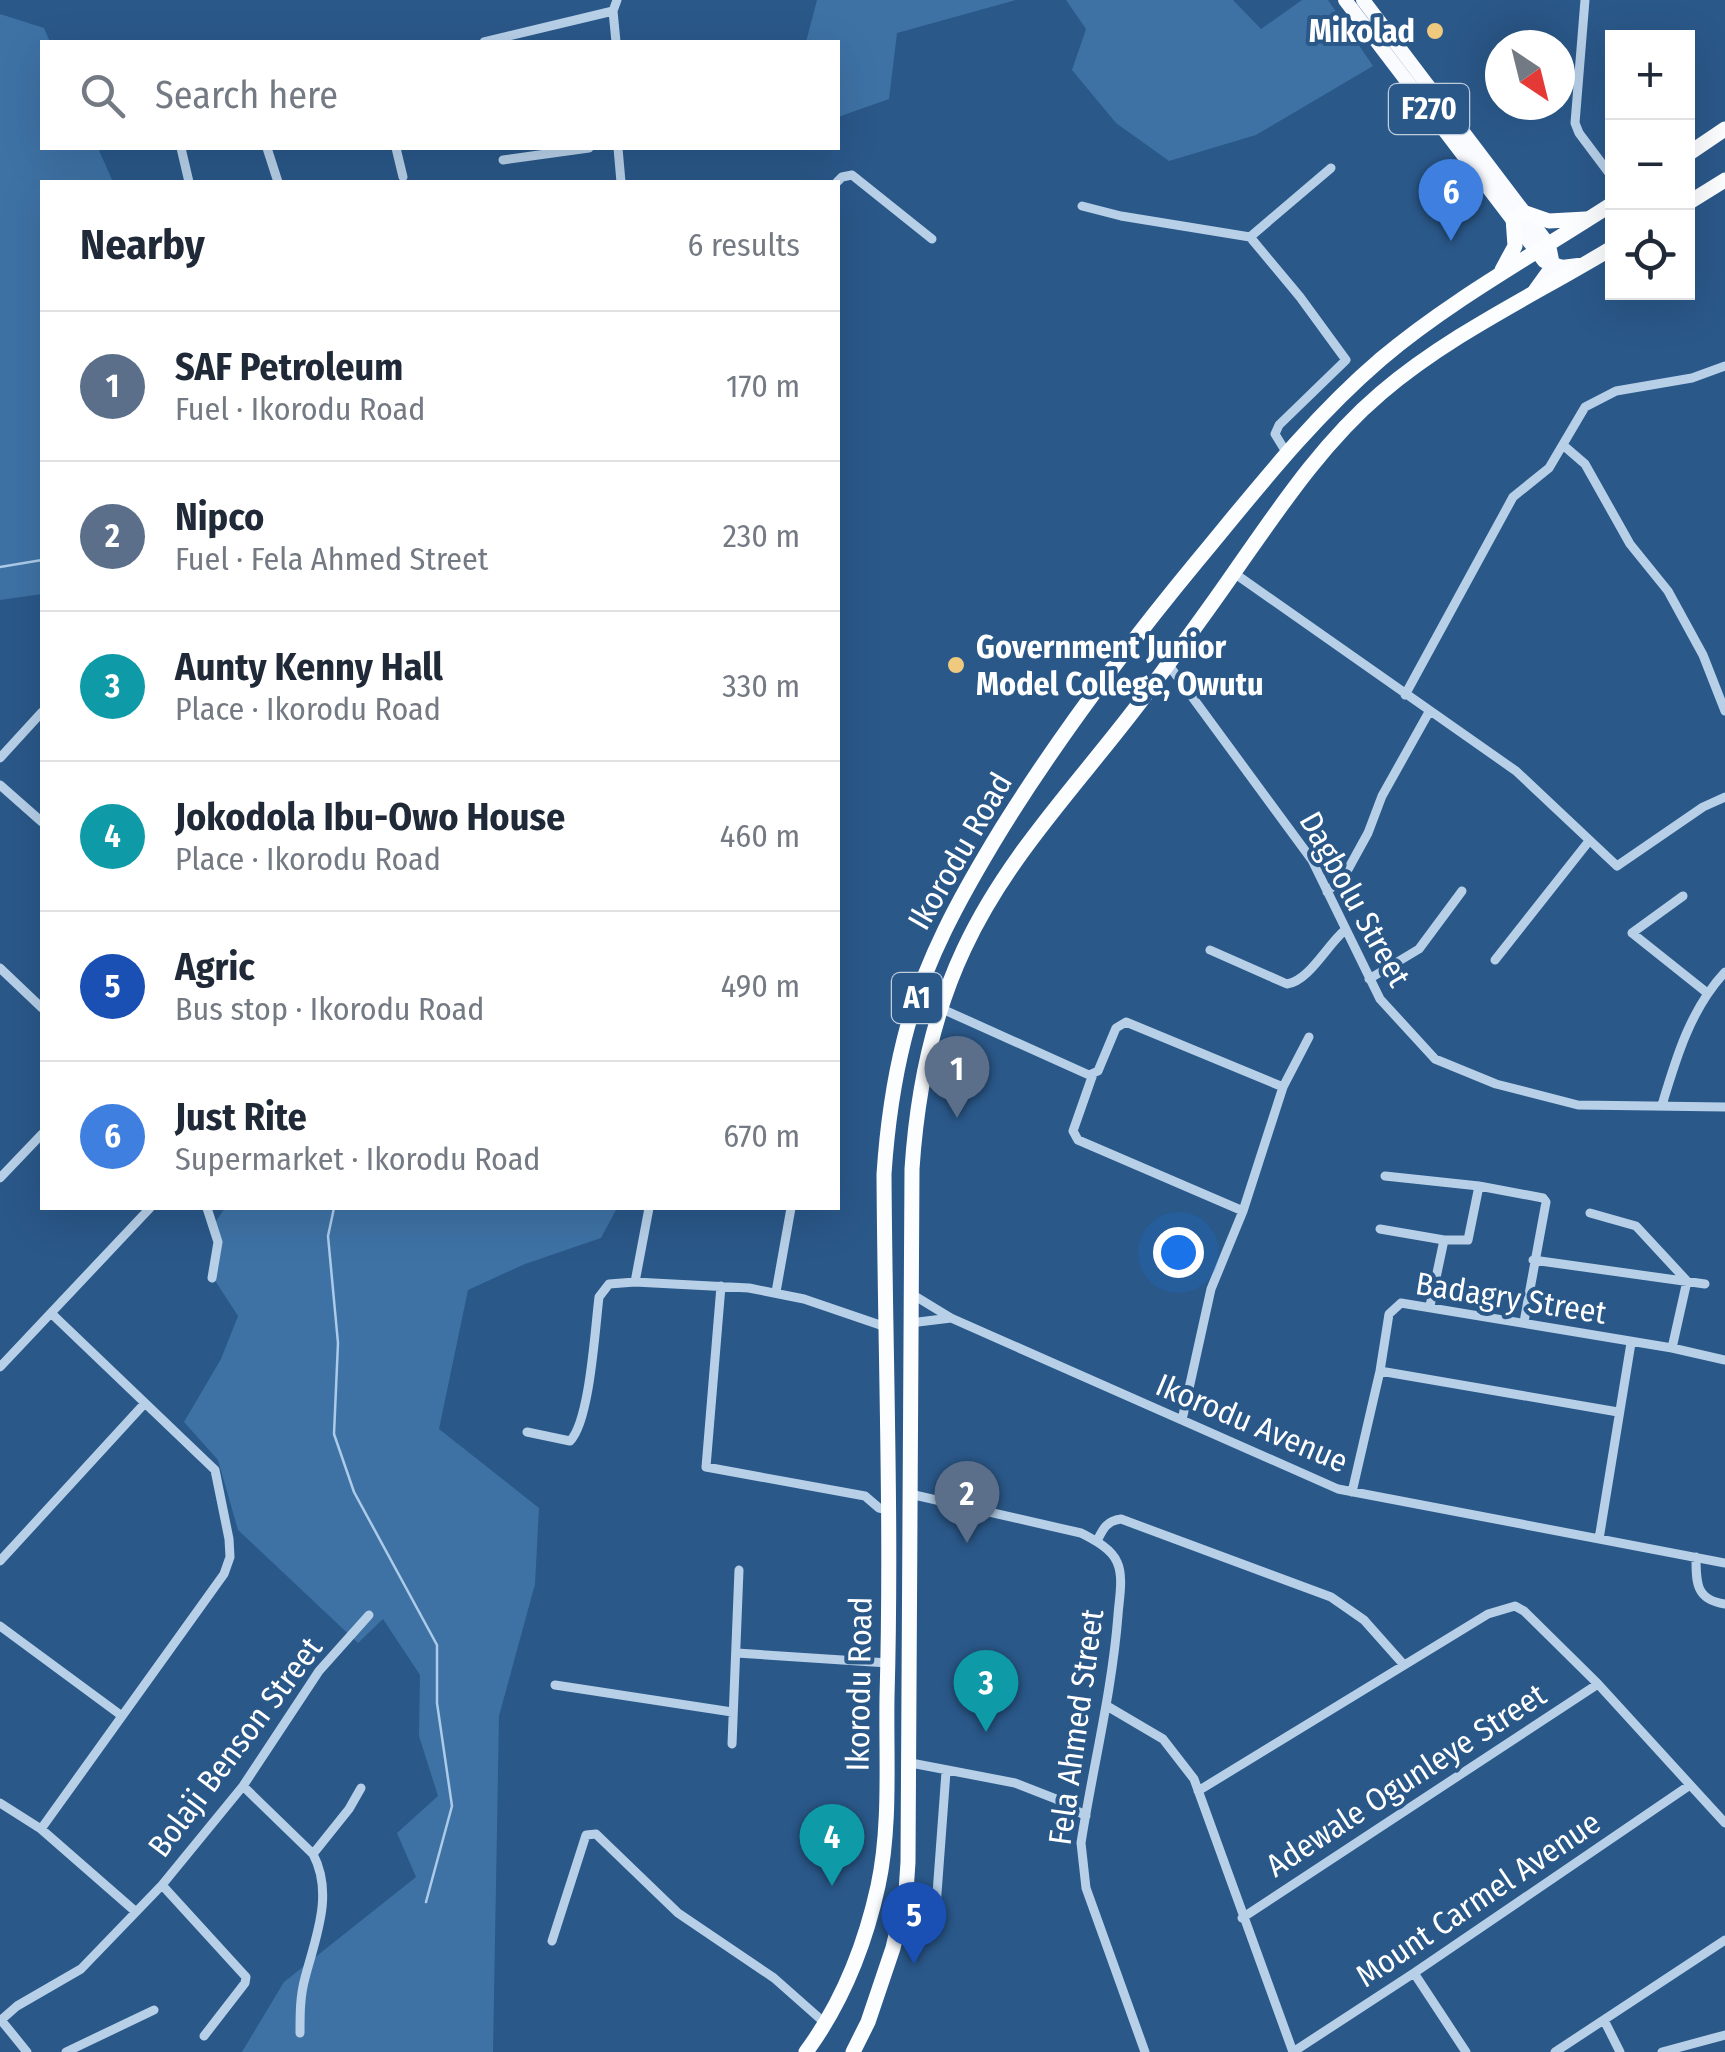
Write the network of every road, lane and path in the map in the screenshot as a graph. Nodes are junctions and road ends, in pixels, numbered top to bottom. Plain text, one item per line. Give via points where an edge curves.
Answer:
1 (617, 0) edge
2 (1344, 0) edge
3 (1362, 0) edge
4 (1585, 0) edge
5 (613, 11) junction
6 (492, 40) edge
7 (616, 40) edge
8 (1725, 129) edge
9 (1695, 149) edge
10 (181, 150) edge
11 (268, 150) edge
12 (396, 150) edge
13 (575, 150) edge
14 (618, 150) edge
15 (503, 160) dead end
16 (1332, 168) dead end
17 (1605, 168) edge
18 (403, 177) dead end
19 (189, 180) edge
20 (277, 180) edge
21 (622, 180) edge
22 (839, 180) edge
23 (1725, 180) edge
24 (1695, 199) edge
25 (1082, 206) dead end
26 (1605, 208) edge
27 (1518, 215) junction
28 (1590, 218) junction
29 (1250, 238) junction
30 (932, 239) dead end
31 (1543, 249) junction
32 (1605, 252) edge
33 (1593, 260) junction
34 (1552, 265) junction
35 (1497, 278) junction
36 (1532, 295) junction
37 (1725, 366) edge
38 (1563, 445) junction
39 (1286, 452) junction
40 (1234, 573) junction
41 (1168, 664) junction
42 (1405, 695) junction
43 (1725, 711) edge
44 (1429, 712) junction
45 (40, 714) edge
46 (0, 758) edge
47 (0, 785) edge
48 (1725, 797) edge
49 (40, 820) edge
50 (1589, 841) junction
51 (1327, 892) junction
52 (1462, 892) dead end
53 (1682, 896) dead end
54 (1346, 930) junction
55 (1210, 950) dead end
56 (1494, 960) dead end
57 (0, 968) edge
58 (1725, 972) edge
59 (1369, 979) junction
60 (1706, 992) junction
61 (40, 1003) edge
62 (940, 1008) junction
63 (1309, 1037) dead end
64 (1094, 1074) junction
65 (1283, 1087) junction
66 (1662, 1106) junction
67 (1725, 1107) edge
68 (40, 1136) edge
69 (1385, 1176) dead end
70 (0, 1178) edge
71 (1479, 1186) junction
72 (148, 1210) edge
73 (207, 1210) edge
74 (650, 1210) edge
75 (791, 1210) edge
76 (1243, 1211) junction
77 (1590, 1213) dead end
78 (1380, 1229) dead end
79 (1444, 1240) junction
80 (1533, 1260) junction
81 (212, 1278) dead end
82 (1688, 1281) junction
83 (635, 1282) junction
84 (1705, 1284) dead end
85 (721, 1286) junction
86 (776, 1292) junction
87 (910, 1292) junction
88 (1430, 1306) junction
89 (52, 1314) junction
90 (951, 1318) junction
91 (1524, 1322) junction
92 (910, 1323) junction
93 (887, 1327) junction
94 (1631, 1343) junction
95 (1672, 1348) junction
96 (1725, 1360) edge
97 (0, 1367) edge
98 (1380, 1371) junction
99 (146, 1403) junction
100 (1618, 1412) junction
101 (1182, 1420) junction
102 (527, 1432) dead end
103 (1352, 1492) junction
104 (910, 1494) junction
105 (888, 1510) junction
106 (1599, 1539) junction
107 (1097, 1541) junction
108 (1696, 1557) junction
109 (0, 1561) edge
110 (1725, 1563) edge
111 (739, 1570) dead end
112 (1725, 1604) edge
113 (369, 1615) dead end
114 (0, 1626) edge
115 (737, 1653) junction
116 (888, 1663) junction
117 (1404, 1665) junction
118 (1598, 1684) junction
119 (556, 1685) dead end
120 (1107, 1706) junction
121 (732, 1712) junction
122 (122, 1716) junction
123 (732, 1744) dead end
124 (911, 1763) junction
125 (946, 1772) junction
126 (1690, 1785) junction
127 (243, 1786) junction
128 (361, 1788) dead end
129 (1198, 1791) junction
130 (0, 1803) edge
131 (1086, 1816) junction
132 (1725, 1823) edge
133 (41, 1829) junction
134 (313, 1854) junction
135 (162, 1885) junction
136 (936, 1907) dead end
137 (136, 1912) junction
138 (1242, 1918) junction
139 (1725, 1940) edge
140 (552, 1941) dead end
141 (1414, 1974) junction
142 (154, 2010) dead end
143 (0, 2020) edge
144 (1604, 2020) junction
145 (826, 2024) junction
146 (300, 2033) dead end
147 (1725, 2035) edge
148 (204, 2036) dead end
149 (812, 2049) edge
150 (27, 2052) edge
151 (66, 2052) edge
152 (853, 2052) edge
153 (1144, 2052) edge
154 (1293, 2052) edge
155 (1466, 2052) edge
156 (1555, 2052) edge
157 (1620, 2052) edge
158 (1662, 2052) edge

1 - 5 street
2 - 27 main road, F270
3 - 27 main road, F270
4 - 17 street via 1575,123
5 - 6 street
5 - 7 street
8 - 9 highway
10 - 19 street
11 - 20 street
12 - 18 street
13 - 15 street
14 - 21 street
16 - 29 street
22 - 30 street via 852,175
23 - 24 highway
25 - 29 street
26 - 28 highway, Ikorodu Road / A1
27 - 28 highway
27 - 31 main road, F270
27 - 35 highway via 1515,246
28 - 31 highway, Ikorodu Road / A1
29 - 39 street via 1346,360 1280,424 1276,434
31 - 34 main road, F270
31 - 35 highway, Ikorodu Road / A1
32 - 33 highway, Ikorodu Road / A1
33 - 34 main road
33 - 36 highway, Ikorodu Road / A1
34 - 36 main road
35 - 39 highway, Ikorodu Road / A1 via 1384,357
36 - 40 highway, Ikorodu Road / A1 via 1445,347 1358,414 1302,476
37 - 38 street via 1595,400
38 - 42 street via 1549,468 1513,497
38 - 43 street via 1585,464 1630,544 1668,591
39 - 93 highway, Ikorodu Road / A1 via 1052,748 944,930 905,1037 887,1135
40 - 41 highway, Ikorodu Road / A1
40 - 42 street
41 - 51 street, Dagbolu Street via 1312,860
41 - 62 highway, Ikorodu Road / A1 via 1007,871
42 - 44 street
44 - 50 street via 1516,772
44 - 51 street via 1346,873
45 - 46 street
47 - 49 street
48 - 50 street via 1617,866
50 - 56 street
51 - 54 street, Dagbolu Street
52 - 59 street via 1418,948
53 - 60 street via 1632,933
54 - 55 street via 1304,977 1287,984
54 - 59 street, Dagbolu Street
57 - 61 street
58 - 60 street
59 - 66 street, Dagbolu Street via 1415,1040 1460,1071 1578,1105
60 - 66 street
62 - 64 street
62 - 87 highway, Ikorodu Road / A1 via 915,1124
63 - 65 street
64 - 65 street via 1116,1028 1126,1022
64 - 76 street via 1074,1131 1078,1140
65 - 76 street
66 - 67 street, Dagbolu Street
68 - 70 street
69 - 71 street
71 - 79 street via 1468,1240
71 - 80 street via 1544,1198
72 - 89 street
73 - 81 street via 218,1242
74 - 83 street
75 - 86 street
76 - 101 street via 1210,1290
77 - 82 street via 1636,1226
78 - 79 street
79 - 88 street
80 - 82 street
80 - 91 street
82 - 84 street
82 - 95 street
83 - 85 street
83 - 102 street via 609,1284 599,1297 574,1438
85 - 86 street
85 - 105 street via 706,1467 865,1496
86 - 93 street
87 - 90 street, Ikorodu Avenue
87 - 92 highway, Ikorodu Road / A1
88 - 91 street, Badagry Street
88 - 98 street, Badagry Street via 1394,1307
89 - 97 street
89 - 99 street
90 - 92 street
90 - 101 street, Ikorodu Avenue
91 - 94 street, Badagry Street
92 - 104 highway, Ikorodu Road / A1
93 - 105 highway, Ikorodu Road / A1
94 - 95 street, Badagry Street
94 - 100 street
95 - 96 street, Badagry Street
98 - 100 street
98 - 103 street, Badagry Street
99 - 109 street
99 - 122 street via 215,1470 230,1557
100 - 106 street
101 - 103 street, Ikorodu Avenue
103 - 106 street, Ikorodu Avenue
104 - 107 street via 1058,1526
104 - 124 highway, Ikorodu Road / A1
105 - 116 highway, Ikorodu Road / A1
106 - 108 street, Ikorodu Avenue
107 - 117 street via 1111,1520 1121,1519 1331,1597 1364,1620
107 - 120 street, Fela Ahmed Street via 1119,1572
108 - 110 street, Ikorodu Avenue
108 - 112 street via 1701,1595
111 - 115 street
113 - 127 street, Bolaji Benson Street via 320,1671
114 - 122 street
115 - 116 street
115 - 121 street
116 - 145 highway, Ikorodu Road / A1 via 878,1884 856,1960
117 - 118 street via 1488,1614 1516,1606
117 - 129 street
118 - 126 street
118 - 138 street, Adewale Ogunleye Street
119 - 121 street
120 - 129 street via 1163,1739
120 - 131 street, Fela Ahmed Street
121 - 123 street
122 - 133 street
124 - 125 street
124 - 152 highway, Ikorodu Road / A1 via 906,1892 879,1993
125 - 131 street via 997,1778
125 - 136 street
126 - 132 street
126 - 141 street, Mount Carmel Avenue
127 - 134 street
127 - 135 street, Bolaji Benson Street
128 - 134 street
129 - 138 street
130 - 133 street
131 - 153 street, Fela Ahmed Street via 1086,1888
133 - 137 street
134 - 146 street via 323,1884 322,1912
135 - 137 street, Bolaji Benson Street
135 - 148 street via 246,1977
137 - 143 street, Bolaji Benson Street via 82,1969
138 - 154 street
139 - 144 street
140 - 145 street via 586,1835 596,1834 678,1913 774,1978
141 - 154 street, Mount Carmel Avenue
141 - 155 street
142 - 151 street
143 - 150 street
144 - 156 street
144 - 157 street
145 - 149 highway, Ikorodu Road / A1
147 - 158 street

